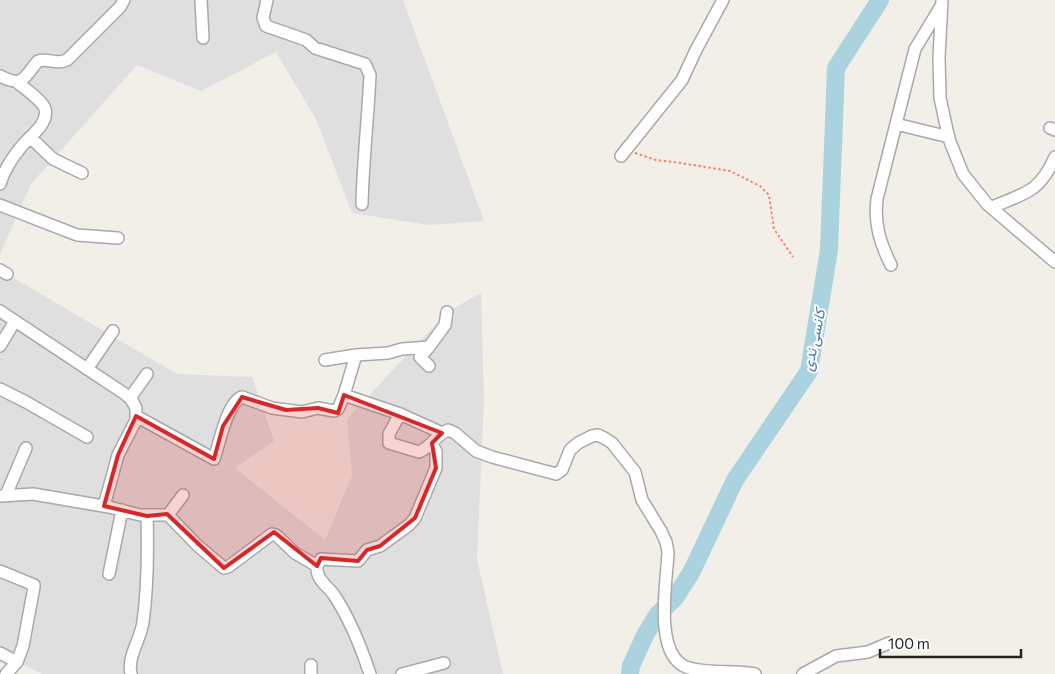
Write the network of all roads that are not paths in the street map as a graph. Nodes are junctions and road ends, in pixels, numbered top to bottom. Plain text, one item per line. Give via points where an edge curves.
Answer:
1 (124, 0) edge
2 (201, 0) edge
3 (267, 0) edge
4 (723, 0) edge
5 (942, 2) edge
6 (203, 38) dead end
7 (0, 76) edge
8 (17, 82) junction
9 (896, 124) junction
10 (30, 137) junction
11 (949, 137) junction
12 (623, 153) road end
13 (1055, 156) edge
14 (82, 173) dead end
15 (0, 182) edge
16 (362, 204) dead end
17 (0, 205) edge
18 (992, 207) junction
19 (118, 238) dead end
20 (1055, 262) edge
21 (891, 265) dead end
22 (0, 311) edge
23 (447, 312) dead end
24 (15, 321) junction
25 (113, 331) dead end
26 (0, 346) edge
27 (429, 347) junction
28 (356, 355) junction
29 (325, 360) dead end
30 (429, 366) dead end
31 (88, 369) junction
32 (147, 374) dead end
33 (0, 389) edge
34 (344, 395) junction
35 (130, 398) junction
36 (400, 414) junction
37 (136, 416) junction
38 (442, 433) junction
39 (87, 437) dead end
40 (431, 444) junction
41 (26, 448) dead end
42 (3, 495) edge
43 (183, 495) dead end
44 (104, 506) junction
45 (122, 510) junction
46 (168, 515) junction
47 (147, 516) junction
48 (317, 566) junction
49 (0, 571) edge
50 (109, 574) dead end
51 (889, 644) dead end
52 (0, 653) edge
53 (17, 662) junction
54 (444, 663) dead end
55 (6, 674) edge
56 (131, 674) edge
57 (370, 674) edge
58 (402, 674) edge
59 (755, 674) edge
60 (803, 674) edge

1 - 8 street via 71,58 60,62 38,61
2 - 6 street
3 - 16 street via 263,18 266,26 306,40 315,48 365,64 369,70
4 - 12 street via 682,80
5 - 9 street via 914,49
5 - 11 street via 940,90
7 - 8 street
8 - 10 street via 46,109 43,121
9 - 11 street
9 - 21 street via 875,213 878,234
10 - 14 street via 53,159
10 - 15 street via 6,168
11 - 18 street via 963,174
13 - 18 street via 1035,188
17 - 19 street via 77,235
18 - 20 street
22 - 24 street
23 - 27 street via 445,325
24 - 26 street
24 - 31 street
25 - 31 street
27 - 28 street
27 - 30 street via 420,357
28 - 29 street
28 - 34 street
31 - 35 street
32 - 35 street
33 - 39 street
34 - 36 street
34 - 37 street via 334,411 318,408 302,412 272,408 239,398 223,426 214,459
35 - 37 street via 136,408
36 - 38 street
36 - 40 street via 389,434 389,443 416,452
37 - 44 street via 118,455
38 - 40 street
38 - 59 street via 452,431 474,450 492,457 556,474 562,470 570,450 578,443 598,435 612,443 635,472 642,500 666,542 664,626 673,655 679,663 695,669
40 - 48 street via 436,451 436,468 409,525 380,546 367,550 358,561 321,558
41 - 42 street
42 - 44 street via 32,494
43 - 46 street
44 - 45 street
45 - 47 street
45 - 50 street
46 - 47 street
46 - 48 street via 224,568 272,534
47 - 56 street via 146,598 141,635 130,664
48 - 57 street via 319,579 345,613
49 - 53 street via 34,585
51 - 60 street via 868,652 836,656
52 - 53 street
53 - 55 street
54 - 58 street

